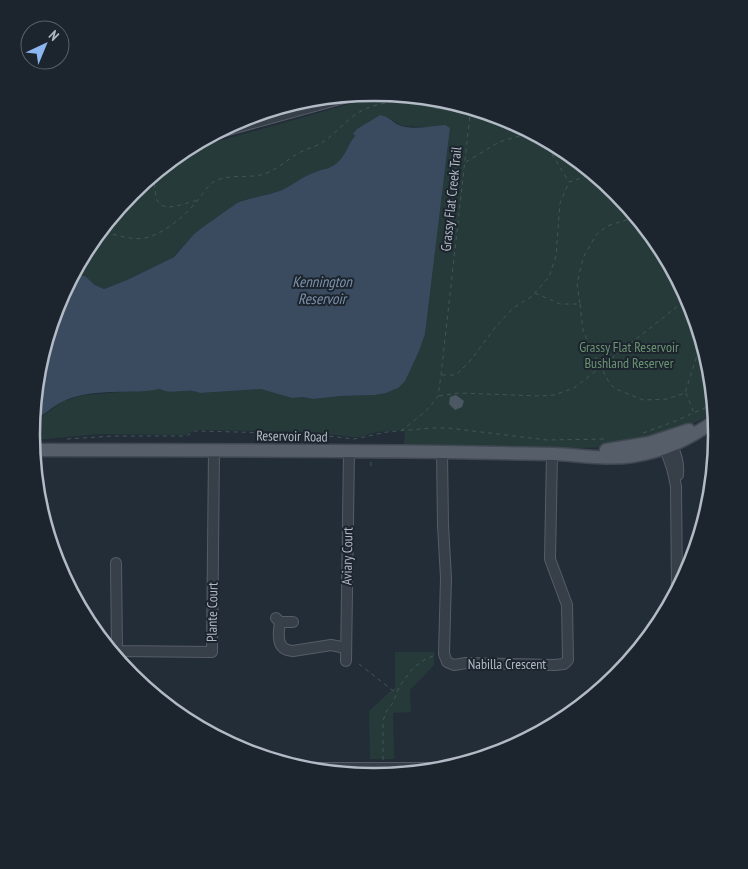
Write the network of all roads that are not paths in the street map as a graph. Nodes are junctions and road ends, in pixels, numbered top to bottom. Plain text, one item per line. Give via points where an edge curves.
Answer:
1 (294, 111) edge
2 (263, 120) edge
3 (708, 424) edge
4 (667, 444) junction
5 (41, 450) edge
6 (214, 450) junction
7 (349, 452) junction
8 (442, 452) junction
9 (552, 454) junction
10 (116, 563) dead end
11 (677, 576) edge
12 (293, 622) dead end
13 (117, 648) edge
14 (346, 648) junction
15 (120, 651) edge
16 (346, 661) dead end
17 (383, 768) edge
18 (396, 768) edge

1 - 2 street
3 - 4 main road, Reservoir Road
4 - 9 main road, Reservoir Road via 649,443
4 - 11 street via 678,467
5 - 6 main road, Reservoir Road
6 - 7 main road, Reservoir Road
6 - 15 street, Plante Court via 212,652
7 - 8 main road, Reservoir Road
7 - 14 street, Aviary Court
8 - 9 main road, Reservoir Road
8 - 9 street, Nabilla Crescent via 446,578 444,654 447,662 454,664 567,662 567,605 550,559
10 - 13 street, Plante Court
12 - 14 street via 278,620 281,647 288,651 331,645
14 - 16 street, Aviary Court
17 - 18 street

